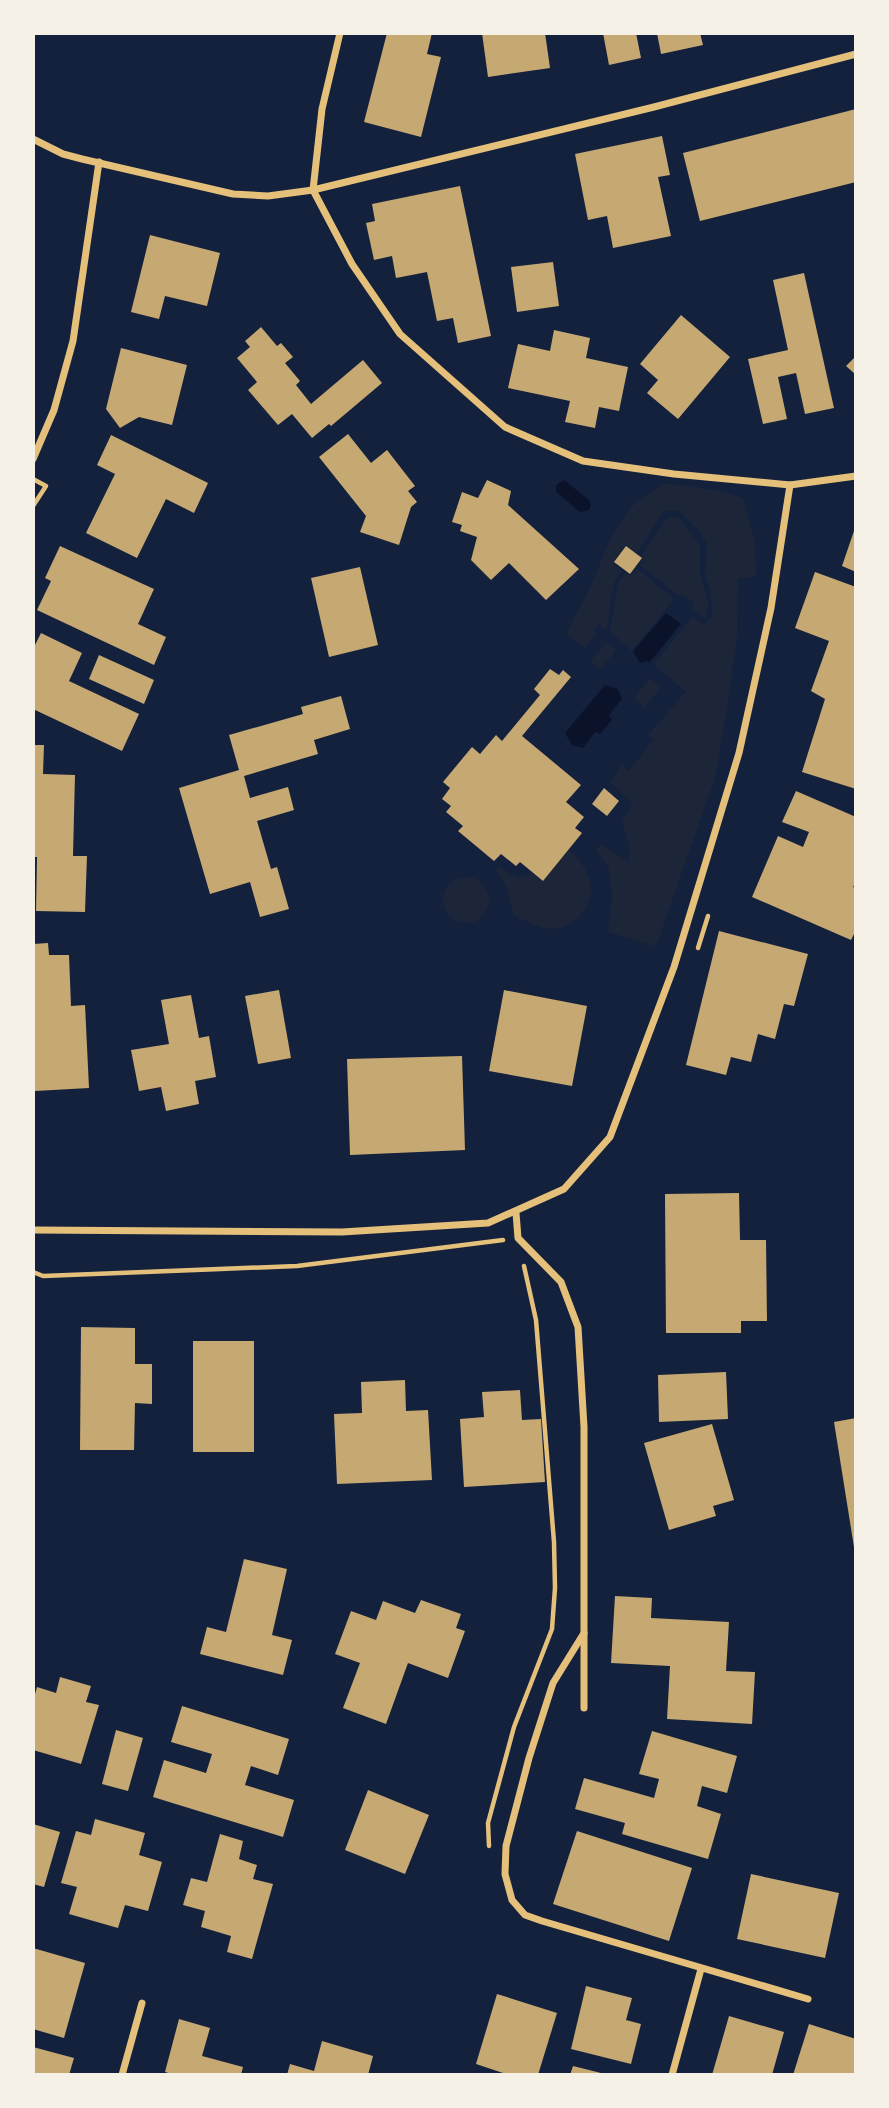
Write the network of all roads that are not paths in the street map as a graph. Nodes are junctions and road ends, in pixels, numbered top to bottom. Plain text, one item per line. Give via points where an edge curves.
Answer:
1 (340, 33) edge
2 (856, 54) edge
3 (33, 139) edge
4 (99, 162) junction
5 (313, 190) junction
6 (33, 459) edge
7 (856, 476) edge
8 (790, 485) junction
9 (516, 1213) junction
10 (33, 1230) edge
11 (584, 1633) junction
12 (584, 1708) dead end
13 (701, 1969) junction
14 (808, 1999) dead end
15 (142, 2003) dead end
16 (122, 2075) edge
17 (672, 2075) edge

1 - 5 street via 321,109
2 - 5 street
3 - 4 street
4 - 5 street via 233,194 268,196
4 - 6 street via 73,341 54,410
5 - 8 street via 352,264 400,334 505,428 583,461
7 - 8 street
8 - 9 street via 771,608 739,753 660,1006 610,1137 564,1189
9 - 10 street via 488,1223 342,1232
9 - 11 street via 518,1238 561,1282 578,1326 584,1427
11 - 12 street
11 - 13 street via 553,1683 529,1758 506,1846 505,1874 512,1900 525,1915
13 - 14 street
13 - 17 street
15 - 16 street

